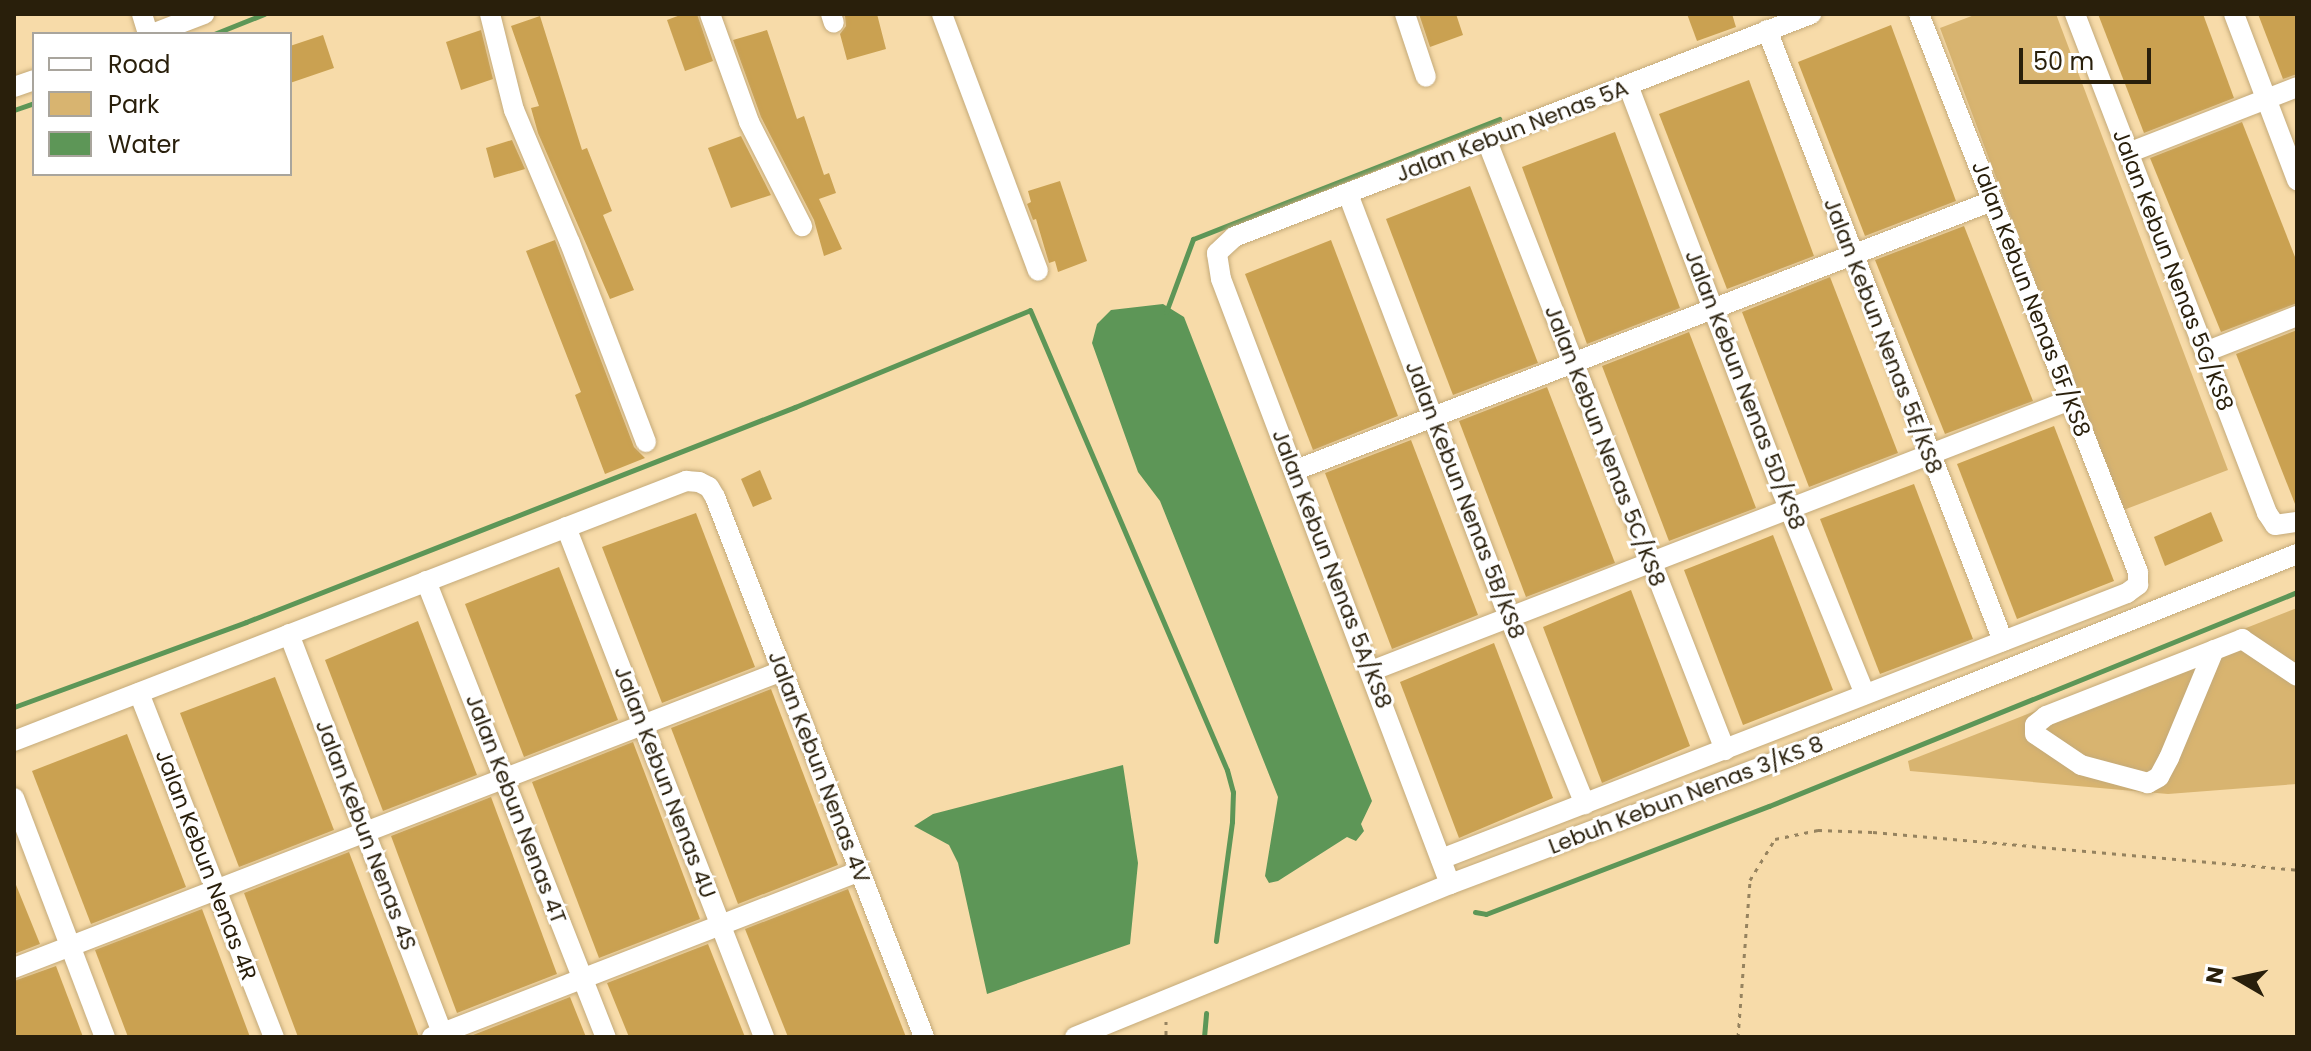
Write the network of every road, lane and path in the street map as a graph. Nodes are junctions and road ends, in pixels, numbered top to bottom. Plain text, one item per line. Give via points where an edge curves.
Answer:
1 (204, 14) edge
2 (490, 14) edge
3 (710, 14) edge
4 (942, 14) edge
5 (1405, 14) edge
6 (1811, 14) edge
7 (1919, 14) edge
8 (2075, 14) edge
9 (2234, 14) edge
10 (1767, 30) junction
11 (155, 32) edge
12 (1426, 77) dead end
13 (1628, 85) junction
14 (2297, 87) edge
15 (2265, 100) junction
16 (1487, 141) junction
17 (2128, 153) junction
18 (2297, 180) edge
19 (1348, 194) junction
20 (1992, 201) junction
21 (802, 226) dead end
22 (1217, 253) joint
23 (1851, 255) junction
24 (1038, 271) dead end
25 (1712, 308) junction
26 (2297, 316) edge
27 (2205, 352) junction
28 (1573, 361) junction
29 (2070, 400) junction
30 (1433, 416) junction
31 (646, 442) dead end
32 (1928, 455) junction
33 (1296, 470) junction
34 (1790, 509) junction
35 (2297, 522) edge
36 (566, 527) junction
37 (2297, 554) edge
38 (1650, 562) junction
39 (426, 581) junction
40 (1510, 617) junction
41 (289, 634) junction
42 (2003, 641) junction
43 (2214, 650) junction
44 (782, 671) junction
45 (1371, 671) junction
46 (2297, 676) edge
47 (139, 693) junction
48 (1865, 694) junction
49 (643, 725) junction
50 (14, 741) edge
51 (1725, 750) junction
52 (504, 779) junction
53 (14, 798) edge
54 (1585, 804) junction
55 (365, 832) junction
56 (1441, 859) junction
57 (2297, 870) edge
58 (859, 871) junction
59 (1450, 884) junction
60 (216, 890) junction
61 (720, 925) junction
62 (70, 947) junction
63 (14, 968) edge
64 (583, 978) junction
65 (440, 1036) edge
66 (105, 1037) edge
67 (274, 1037) edge
68 (606, 1037) edge
69 (764, 1037) edge
70 (924, 1037) edge
71 (1075, 1037) edge
72 (1738, 1037) edge

1 - 11 street
2 - 31 street via 514,110
3 - 21 street via 749,122
4 - 24 street
5 - 12 street
6 - 10 street, Jalan Kebun Nenas 5A
7 - 20 street, Jalan Kebun Nenas 5F/KS8
8 - 17 street, Jalan Kebun Nenas 5G/KS8
9 - 15 street
10 - 13 street, Jalan Kebun Nenas 5A
10 - 23 street, Jalan Kebun Nenas 5E/KS8
13 - 16 street, Jalan Kebun Nenas 5A
13 - 25 street, Jalan Kebun Nenas 5D/KS8
14 - 15 street
15 - 17 street
15 - 18 street
16 - 19 street, Jalan Kebun Nenas 5A
16 - 28 street, Jalan Kebun Nenas 5C/KS8
17 - 27 street, Jalan Kebun Nenas 5G/KS8
19 - 22 street, Jalan Kebun Nenas 5A via 1234,237
19 - 30 street, Jalan Kebun Nenas 5B/KS8
20 - 23 street
20 - 29 street, Jalan Kebun Nenas 5F/KS8
22 - 33 street, Jalan Kebun Nenas 5A/KS8 via 1221,279
23 - 25 street
23 - 32 street, Jalan Kebun Nenas 5E/KS8
25 - 28 street
25 - 34 street, Jalan Kebun Nenas 5D/KS8
26 - 27 street
27 - 35 street, Jalan Kebun Nenas 5G/KS8 via 2267,513 2275,525
28 - 30 street
28 - 38 street, Jalan Kebun Nenas 5C/KS8
29 - 32 street
29 - 42 street, Jalan Kebun Nenas 5F/KS8 via 2138,572 2138,585
30 - 33 street
30 - 40 street, Jalan Kebun Nenas 5B/KS8
32 - 34 street
32 - 42 street, Jalan Kebun Nenas 5E/KS8
33 - 45 street, Jalan Kebun Nenas 5A/KS8
34 - 38 street
34 - 48 street, Jalan Kebun Nenas 5D/KS8
36 - 39 street
36 - 44 street, Jalan Kebun Nenas 4V via 686,481 709,487
36 - 49 street, Jalan Kebun Nenas 4U
37 - 59 street, Lebuh Kebun Nenas 3/KS 8 via 1790,756
38 - 40 street
38 - 51 street, Jalan Kebun Nenas 5C/KS8
39 - 41 street
39 - 52 street, Jalan Kebun Nenas 4T
40 - 45 street
40 - 54 street, Jalan Kebun Nenas 5B/KS8
41 - 47 street
41 - 55 street, Jalan Kebun Nenas 4S
42 - 48 street
43 - 43 street via 2159,777 2148,783 2081,765 2035,734 2035,725 2046,716
43 - 46 street via 2242,639
44 - 49 street
44 - 58 street, Jalan Kebun Nenas 4V
45 - 56 street, Jalan Kebun Nenas 5A/KS8
47 - 50 street
47 - 60 street, Jalan Kebun Nenas 4R
48 - 51 street
49 - 52 street
49 - 61 street, Jalan Kebun Nenas 4U
51 - 54 street
52 - 55 street
52 - 64 street, Jalan Kebun Nenas 4T
53 - 62 street
54 - 56 street
55 - 60 street
55 - 65 street, Jalan Kebun Nenas 4S
56 - 59 street, Jalan Kebun Nenas 5A/KS8
57 - 72 path via 1873,832 1818,830 1775,839 1750,880
58 - 61 street
58 - 70 street, Jalan Kebun Nenas 4V
59 - 71 street, Lebuh Kebun Nenas 3/KS 8
60 - 62 street
60 - 67 street, Jalan Kebun Nenas 4R
61 - 64 street
61 - 69 street, Jalan Kebun Nenas 4U
62 - 63 street
62 - 66 street
64 - 65 street
64 - 68 street, Jalan Kebun Nenas 4T

